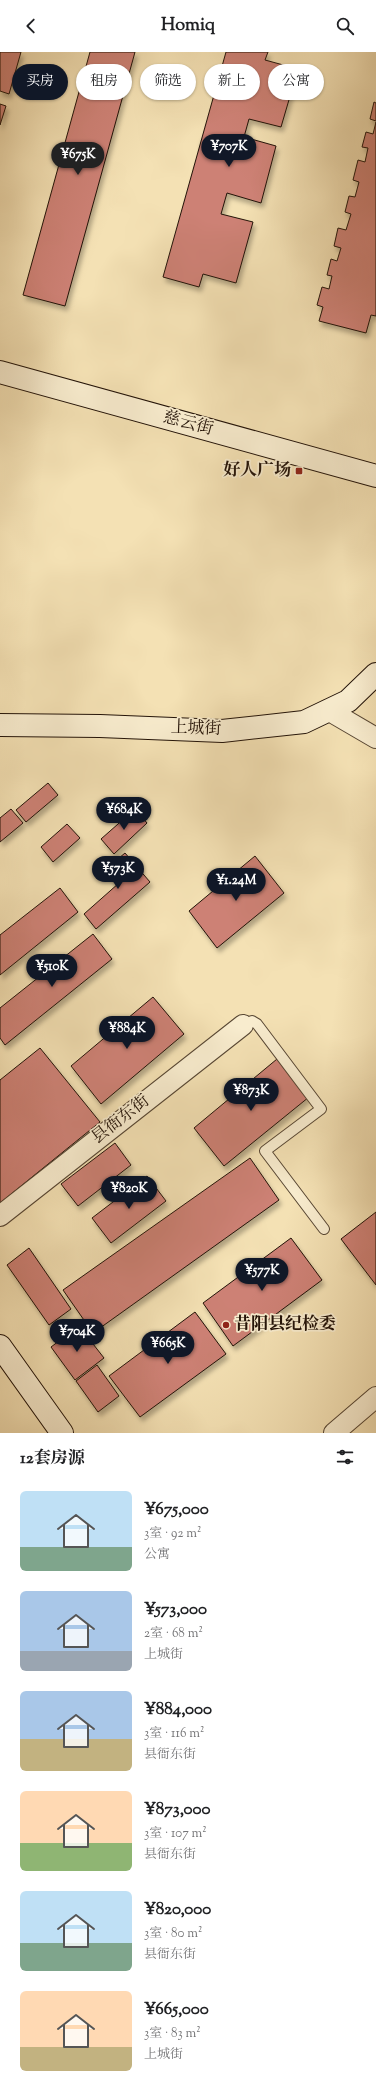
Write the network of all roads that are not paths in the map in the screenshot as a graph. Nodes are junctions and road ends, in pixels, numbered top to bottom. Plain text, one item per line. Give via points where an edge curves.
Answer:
1 (0, 372) edge
2 (376, 476) edge
3 (376, 674) edge
4 (328, 710) junction
5 (0, 725) edge
6 (376, 738) edge
7 (243, 1025) joint
8 (0, 1216) edge
9 (324, 1229) dead end
10 (0, 1346) edge
11 (376, 1397) edge
12 (62, 1433) edge
13 (334, 1433) edge

1 - 2 main road, 慈云街
3 - 4 main road, 上城街 via 348,700
4 - 5 main road, 上城街 via 304,722 222,731
4 - 6 street
7 - 8 street, 县衙东街
7 - 9 lane via 252,1021 257,1024 321,1109 265,1151
10 - 12 main road
11 - 13 street

